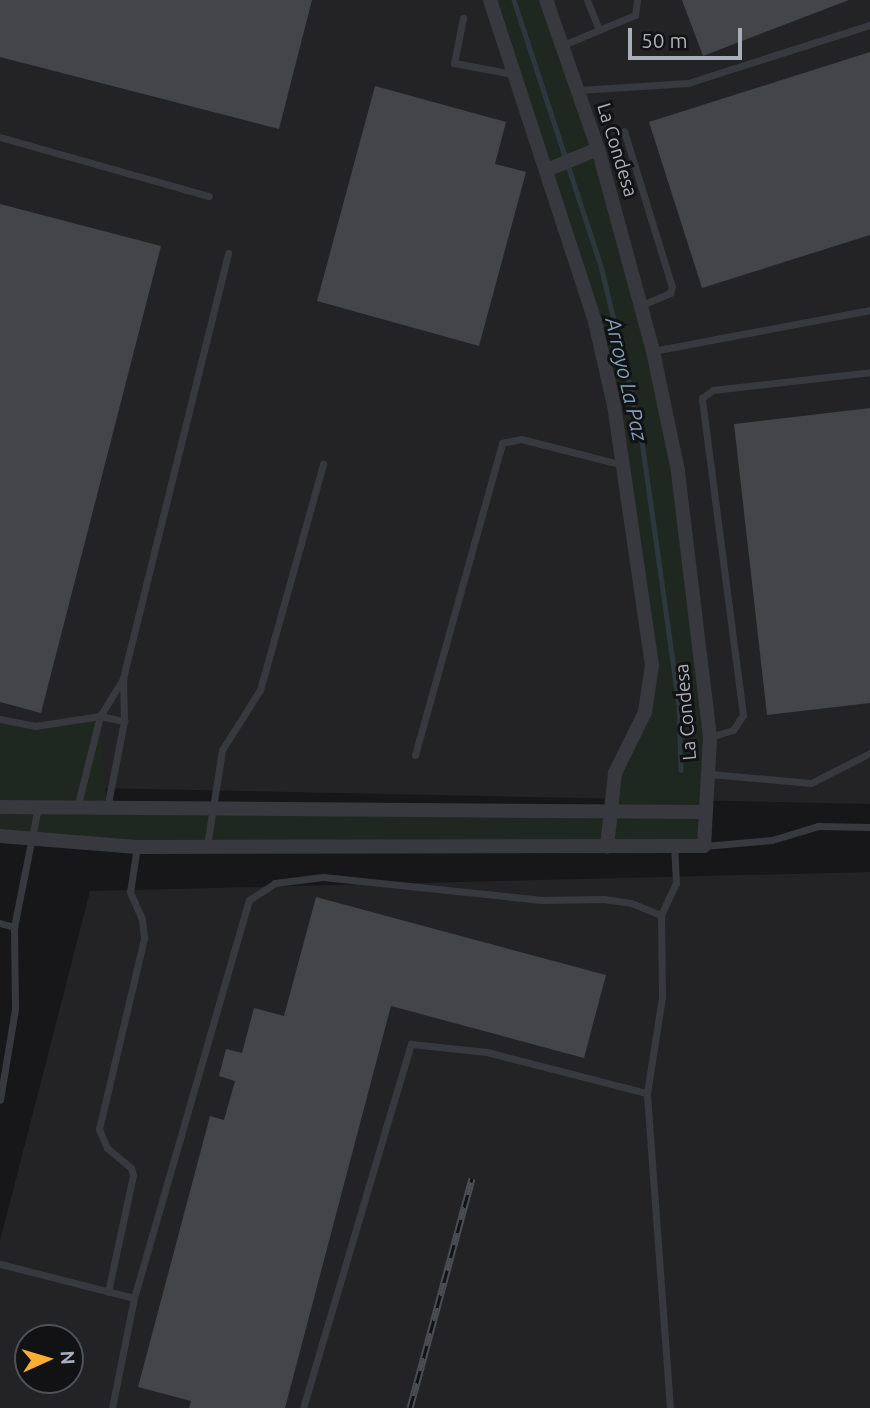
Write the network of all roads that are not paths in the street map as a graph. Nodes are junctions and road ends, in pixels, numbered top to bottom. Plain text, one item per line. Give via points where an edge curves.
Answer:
1 (490, 0) edge
2 (546, 0) edge
3 (587, 0) edge
4 (637, 0) edge
5 (463, 19) dead end
6 (870, 25) edge
7 (599, 30) junction
8 (563, 45) junction
9 (517, 74) junction
10 (579, 90) junction
11 (624, 131) dead end
12 (0, 137) edge
13 (594, 152) junction
14 (554, 167) junction
15 (209, 196) dead end
16 (228, 253) dead end
17 (642, 305) junction
18 (870, 310) edge
19 (653, 351) junction
20 (870, 372) edge
21 (323, 464) dead end
22 (623, 466) junction
23 (123, 678) junction
24 (100, 716) junction
25 (0, 719) edge
26 (124, 720) junction
27 (710, 737) junction
28 (870, 753) edge
29 (415, 755) dead end
30 (710, 774) junction
31 (0, 807) edge
32 (38, 807) junction
33 (77, 808) junction
34 (210, 808) junction
35 (107, 809) junction
36 (609, 811) junction
37 (705, 812) junction
38 (870, 827) edge
39 (0, 836) edge
40 (32, 837) junction
41 (704, 845) junction
42 (207, 846) junction
43 (137, 847) junction
44 (607, 847) junction
45 (674, 848) junction
46 (661, 915) junction
47 (0, 923) edge
48 (14, 927) junction
49 (647, 1093) junction
50 (0, 1100) edge
51 (0, 1264) edge
52 (108, 1292) junction
53 (134, 1298) junction
54 (112, 1408) edge
55 (303, 1408) edge
56 (670, 1408) edge

1 - 9 street, La Condesa
2 - 8 street, La Condesa
3 - 7 lane
4 - 7 lane via 637,13
5 - 9 lane via 454,64
6 - 10 lane via 688,83
7 - 8 lane
8 - 10 street, La Condesa
9 - 14 street, La Condesa
10 - 13 street, La Condesa
11 - 17 lane via 672,287 670,293
12 - 15 lane
13 - 14 street
13 - 17 street, La Condesa
14 - 22 street, La Condesa via 595,322
16 - 23 lane
17 - 19 street, La Condesa
18 - 19 lane
19 - 27 street, La Condesa via 678,471
20 - 27 lane via 713,390 702,398 743,715 733,730
21 - 34 lane via 267,670 250,710 222,750
22 - 29 lane via 514,438 496,451
22 - 36 street, La Condesa via 652,665 645,712 615,773
23 - 24 lane
23 - 26 lane
24 - 25 lane via 35,726
24 - 26 lane
24 - 33 lane
26 - 35 lane
27 - 30 street, La Condesa
28 - 30 lane via 811,783
30 - 37 street, La Condesa
31 - 32 street
32 - 33 street
32 - 40 lane
33 - 35 street
34 - 35 street
34 - 36 street
34 - 42 lane
36 - 37 street
36 - 44 street, La Condesa
37 - 41 street, La Condesa
38 - 41 lane via 818,827 772,840
39 - 40 street
40 - 43 street
40 - 48 lane
41 - 45 street
42 - 43 street
42 - 44 street
43 - 52 lane via 130,892 142,919 144,938 99,1129 107,1148 133,1175
44 - 45 street
45 - 46 lane via 676,883
46 - 49 lane via 662,997
46 - 53 lane via 631,903 603,899 542,900 323,877 275,883 249,900
47 - 48 lane
48 - 50 lane via 15,1009
49 - 55 lane via 487,1052 411,1044
49 - 56 lane
51 - 52 lane
52 - 53 lane
53 - 54 lane

